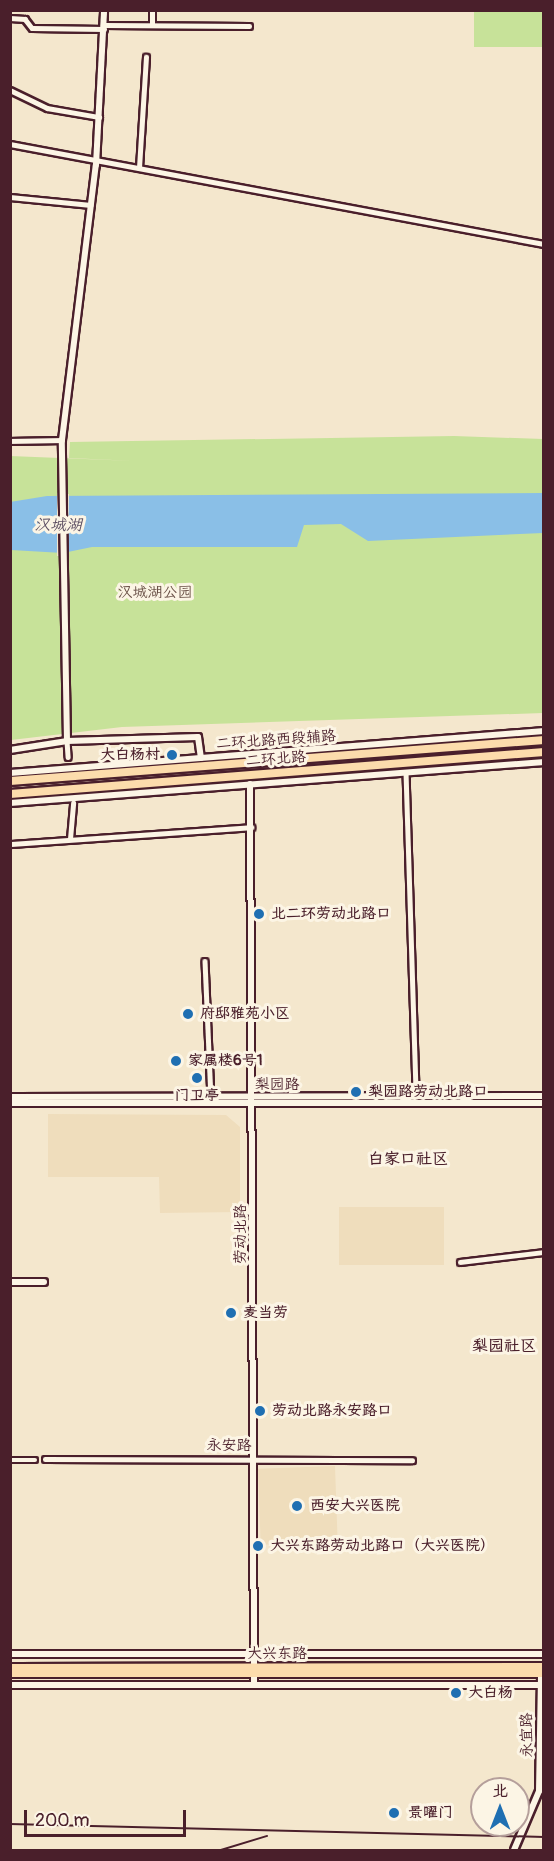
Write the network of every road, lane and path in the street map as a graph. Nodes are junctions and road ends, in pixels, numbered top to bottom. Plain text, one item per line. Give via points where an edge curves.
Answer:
1 (104, 10) edge
2 (152, 10) edge
3 (10, 18) edge
4 (152, 26) junction
5 (249, 26) dead end
6 (104, 27) junction
7 (146, 57) dead end
8 (10, 90) edge
9 (99, 117) junction
10 (10, 144) edge
11 (96, 160) junction
12 (139, 168) junction
13 (10, 197) edge
14 (92, 206) junction
15 (543, 244) edge
16 (62, 440) junction
17 (10, 441) edge
18 (543, 731) edge
19 (543, 740) edge
20 (67, 741) junction
21 (10, 750) edge
22 (543, 752) edge
23 (68, 757) tunnel mouth
24 (201, 758) junction
25 (543, 762) edge
26 (406, 772) junction
27 (10, 773) edge
28 (10, 781) edge
29 (250, 784) junction
30 (10, 794) edge
31 (10, 803) edge
32 (73, 804) tunnel mouth
33 (251, 827) junction
34 (70, 839) junction
35 (10, 844) edge
36 (205, 960) dead end
37 (212, 1096) junction
38 (416, 1096) junction
39 (543, 1096) edge
40 (10, 1097) edge
41 (251, 1100) junction
42 (543, 1103) edge
43 (10, 1104) edge
44 (543, 1252) edge
45 (460, 1262) dead end
46 (10, 1282) edge
47 (44, 1282) dead end
48 (253, 1458) junction
49 (45, 1459) dead end
50 (10, 1460) edge
51 (36, 1460) dead end
52 (412, 1460) dead end
53 (254, 1653) junction
54 (10, 1654) edge
55 (543, 1654) edge
56 (10, 1667) edge
57 (254, 1670) junction
58 (542, 1670) edge
59 (10, 1673) edge
60 (10, 1685) edge
61 (254, 1685) junction
62 (541, 1685) edge
63 (514, 1851) edge

1 - 6 main road
2 - 4 street
3 - 6 street via 26,19 32,28
4 - 5 street
4 - 6 street
6 - 9 main road
7 - 12 street
8 - 9 street via 47,108
9 - 11 main road
10 - 11 street
11 - 12 street
11 - 14 main road
12 - 15 street
13 - 14 street
14 - 16 main road
16 - 17 street
16 - 20 main road
18 - 24 main road, 二环北路西段辅路
19 - 28 highway, 二环北路
20 - 21 main road
20 - 23 street
20 - 24 main road via 198,737
22 - 30 highway, 二环北路
24 - 27 main road, 二环北路西段辅路
25 - 26 main road
26 - 29 main road
26 - 38 street
29 - 31 main road
29 - 33 main road, 劳动北路
32 - 34 street
33 - 34 street
33 - 41 main road, 劳动北路
34 - 35 street
36 - 37 street
37 - 40 main road, 梨园路
37 - 41 main road, 梨园路
38 - 39 main road, 梨园路
38 - 41 main road, 梨园路
41 - 42 main road, 梨园路
41 - 43 main road, 梨园路
41 - 48 main road, 劳动北路
44 - 45 street
46 - 47 main road
48 - 49 street, 永安路
48 - 52 street, 永安路
48 - 53 main road, 劳动北路
50 - 51 street
53 - 54 main road
53 - 55 main road
53 - 57 main road, 劳动北路
56 - 57 main road, 大兴东路
57 - 58 main road, 大兴东路
57 - 59 main road, 大兴东路
57 - 61 main road, 劳动北路
58 - 62 main road, 永宜路
60 - 61 main road
61 - 62 main road
62 - 63 main road, 永宜路 via 539,1791

